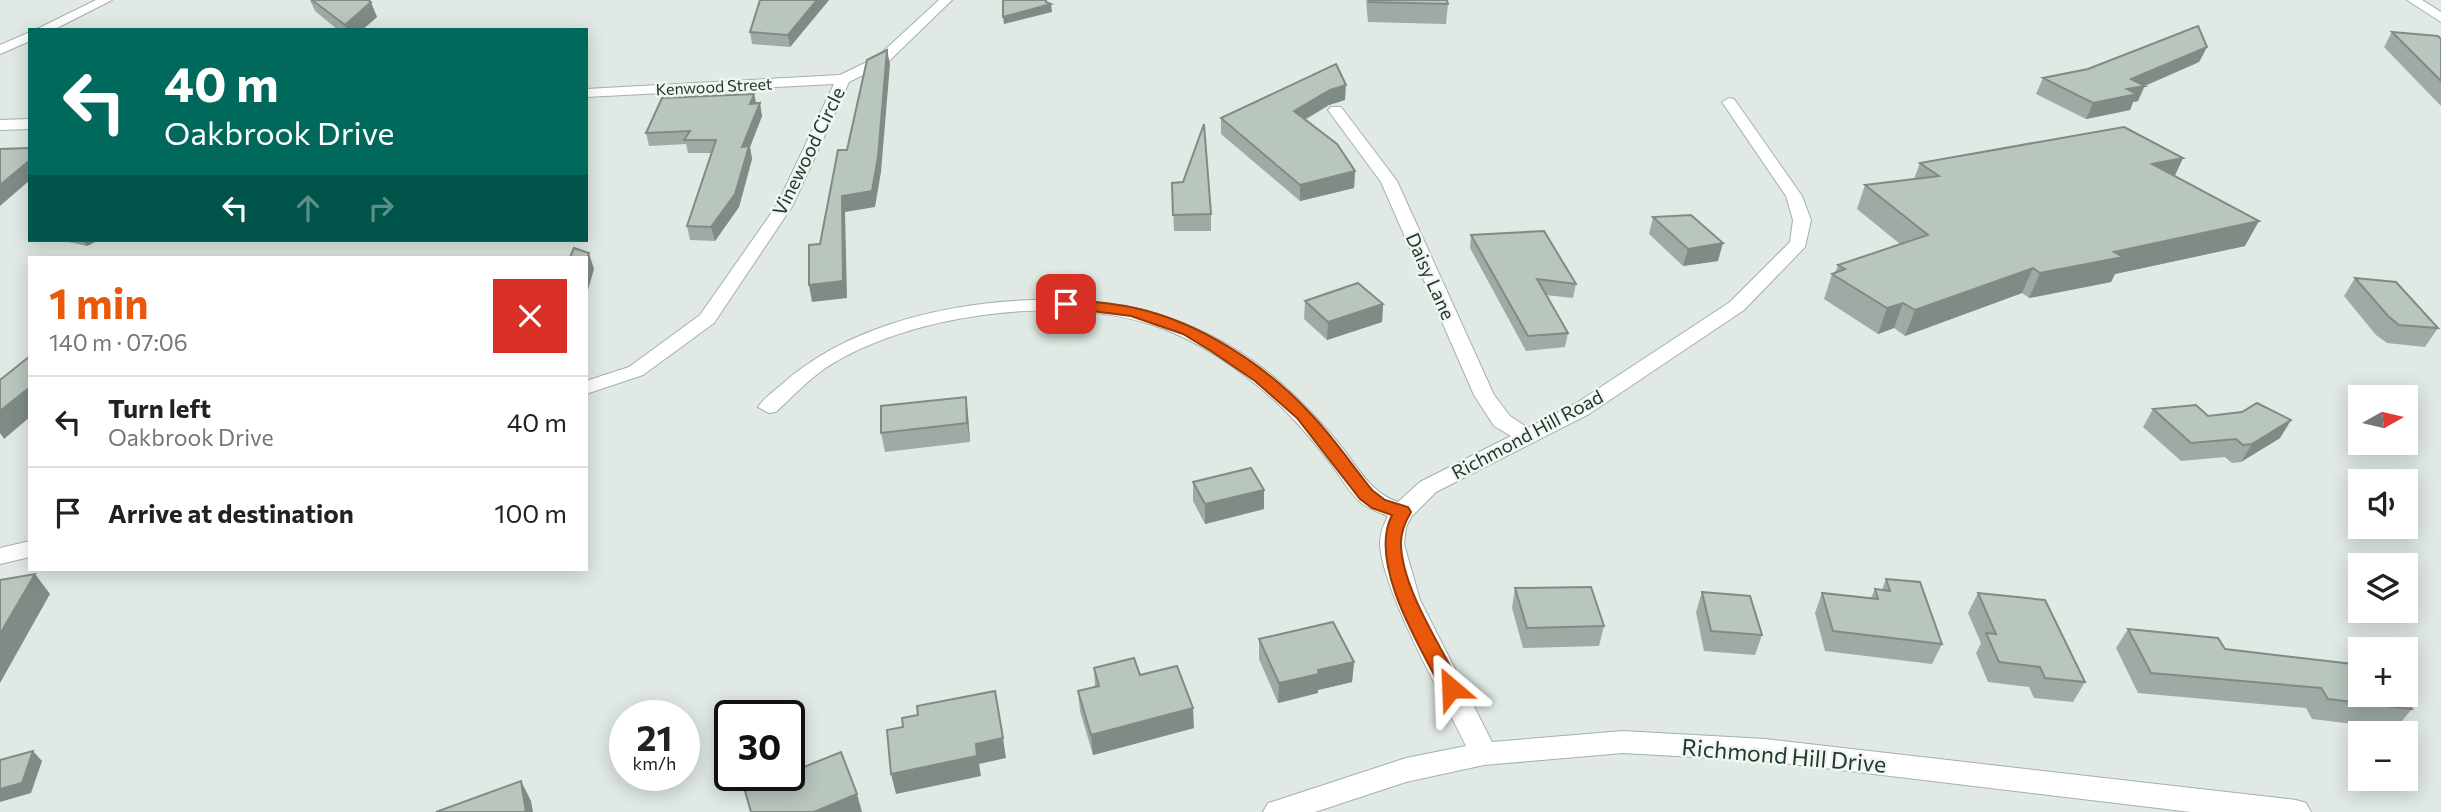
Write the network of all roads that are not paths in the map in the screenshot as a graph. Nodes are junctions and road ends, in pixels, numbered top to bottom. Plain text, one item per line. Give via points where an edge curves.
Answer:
1 (106, 0) edge
2 (946, 0) edge
3 (2413, 0) edge
4 (2441, 18) edge
5 (47, 28) edge
6 (28, 37) edge
7 (0, 50) edge
8 (843, 79) junction
9 (588, 93) edge
10 (1729, 103) dead end
11 (1336, 110) dead end
12 (28, 124) edge
13 (0, 125) edge
14 (588, 387) edge
15 (769, 407) dead end
16 (1527, 437) junction
17 (1402, 512) junction
18 (28, 549) edge
19 (0, 556) edge
20 (1484, 754) junction
21 (1278, 812) edge
22 (2296, 812) edge

1 - 5 street
2 - 8 street, Vinewood Circle via 882,60
3 - 4 street
6 - 7 street
8 - 9 street, Kenwood Street
8 - 14 street, Vinewood Circle via 785,205 707,319 636,371
10 - 16 street, Richmond Hill Road via 1794,197 1802,220 1799,243 1737,306 1582,409
11 - 16 street, Daisy Lane via 1389,181 1483,395 1502,421
12 - 13 street
15 - 17 street via 816,366 905,326 1006,307 1111,307 1188,331 1248,368 1303,414 1366,495
16 - 17 street, Richmond Hill Road via 1428,487
17 - 20 street, Richmond Hill Road via 1392,544 1397,570
18 - 19 street
20 - 21 street, Richmond Hill Drive via 1406,770
20 - 22 street, Richmond Hill Drive via 1623,742 1765,750

